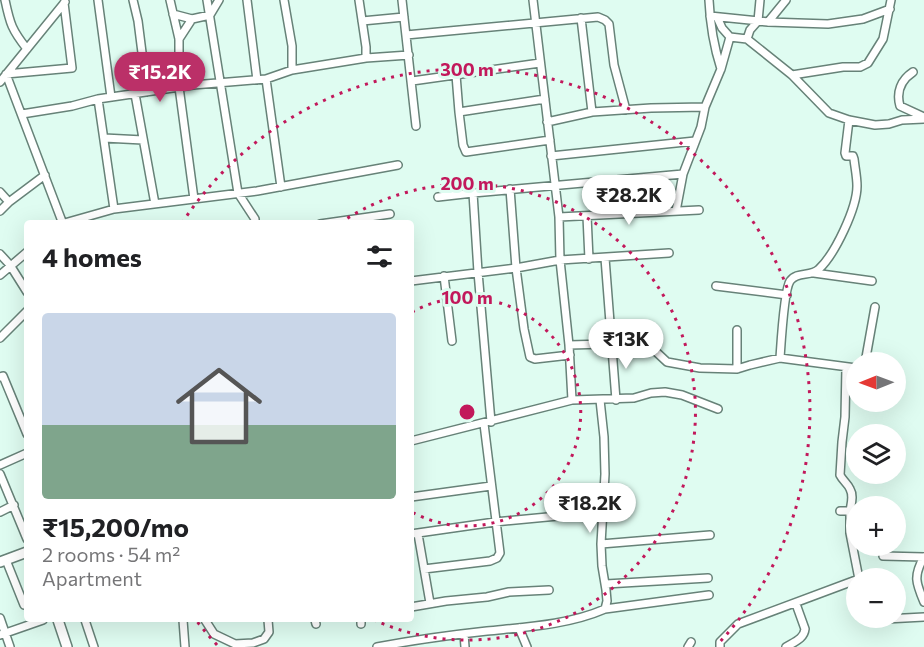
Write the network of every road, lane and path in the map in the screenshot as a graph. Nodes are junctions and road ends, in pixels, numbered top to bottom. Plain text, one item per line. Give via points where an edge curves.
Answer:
1 (5, 0) edge
2 (98, 0) edge
3 (133, 0) edge
4 (170, 0) edge
5 (207, 0) edge
6 (219, 0) edge
7 (247, 0) edge
8 (284, 0) edge
9 (359, 0) edge
10 (402, 0) edge
11 (533, 0) edge
12 (710, 0) edge
13 (760, 0) edge
14 (786, 0) edge
15 (891, 0) edge
16 (65, 2) edge
17 (890, 9) junction
18 (173, 14) junction
19 (210, 15) junction
20 (713, 16) junction
21 (404, 17) junction
22 (581, 18) junction
23 (192, 19) junction
24 (362, 21) junction
25 (758, 21) junction
26 (768, 22) junction
27 (536, 23) junction
28 (406, 35) junction
29 (730, 37) junction
30 (179, 39) junction
31 (747, 39) junction
32 (27, 49) junction
33 (409, 55) junction
34 (366, 58) junction
35 (540, 63) junction
36 (721, 69) junction
37 (292, 70) junction
38 (913, 72) dead end
39 (6, 74) junction
40 (456, 75) junction
41 (792, 75) junction
42 (266, 79) junction
43 (257, 80) junction
44 (412, 81) junction
45 (0, 82) edge
46 (221, 83) junction
47 (179, 87) junction
48 (147, 92) junction
49 (135, 94) junction
50 (111, 97) junction
51 (98, 99) junction
52 (545, 99) junction
53 (705, 107) junction
54 (626, 110) junction
55 (459, 112) junction
56 (592, 112) junction
57 (22, 114) junction
58 (924, 118) edge
59 (849, 120) junction
60 (547, 122) junction
61 (416, 126) dead end
62 (105, 138) junction
63 (143, 140) junction
64 (550, 141) junction
65 (695, 141) junction
66 (551, 156) junction
67 (398, 165) dead end
68 (683, 174) junction
69 (45, 175) junction
70 (555, 186) junction
71 (282, 187) junction
72 (510, 189) junction
73 (0, 192) edge
74 (238, 193) junction
75 (472, 193) junction
76 (438, 197) dead end
77 (194, 199) junction
78 (9, 202) junction
79 (155, 204) junction
80 (114, 209) junction
81 (699, 210) dead end
82 (0, 211) edge
83 (676, 211) junction
84 (390, 214) dead end
85 (587, 216) junction
86 (558, 217) junction
87 (61, 220) edge
88 (73, 220) edge
89 (255, 220) edge
90 (348, 220) edge
91 (669, 253) dead end
92 (0, 254) edge
93 (24, 254) edge
94 (605, 258) junction
95 (589, 259) junction
96 (560, 260) junction
97 (10, 266) junction
98 (516, 268) junction
99 (478, 272) junction
100 (814, 273) junction
101 (0, 275) edge
102 (444, 276) junction
103 (414, 281) edge
104 (872, 281) dead end
105 (716, 286) dead end
106 (24, 287) edge
107 (786, 295) junction
108 (875, 307) dead end
109 (24, 314) edge
110 (737, 330) dead end
111 (0, 338) edge
112 (452, 341) dead end
113 (611, 343) junction
114 (569, 345) junction
115 (867, 352) edge
116 (570, 355) junction
117 (780, 358) junction
118 (846, 367) joint
119 (737, 369) junction
120 (0, 377) edge
121 (572, 400) junction
122 (600, 400) junction
123 (616, 400) junction
124 (718, 409) dead end
125 (488, 423) junction
126 (24, 427) edge
127 (414, 440) edge
128 (24, 454) edge
129 (0, 465) edge
130 (0, 474) edge
131 (491, 486) junction
132 (852, 496) edge
133 (414, 497) edge
134 (14, 505) junction
135 (840, 511) dead end
136 (846, 511) edge
137 (0, 512) edge
138 (558, 516) dead end
139 (495, 522) junction
140 (24, 531) edge
141 (415, 534) edge
142 (710, 535) dead end
143 (602, 544) junction
144 (24, 553) edge
145 (883, 556) dead end
146 (924, 557) edge
147 (3, 561) edge
148 (424, 569) junction
149 (708, 578) dead end
150 (606, 584) junction
151 (846, 585) edge
152 (549, 590) dead end
153 (709, 595) dead end
154 (24, 602) edge
155 (924, 602) edge
156 (430, 603) junction
157 (796, 604) junction
158 (414, 606) edge
159 (605, 609) junction
160 (924, 617) edge
161 (0, 618) edge
162 (906, 618) edge
163 (30, 622) edge
164 (59, 622) edge
165 (86, 622) edge
166 (183, 622) edge
167 (206, 622) edge
168 (268, 622) edge
169 (519, 628) junction
170 (3, 634) edge
171 (464, 634) junction
172 (10, 647) edge
173 (67, 647) edge
174 (94, 647) edge
175 (185, 647) edge
176 (377, 647) edge
177 (465, 647) edge
178 (527, 647) edge
179 (720, 647) edge
180 (786, 647) edge

1 - 32 street via 9,23
2 - 50 street
3 - 48 street
4 - 18 street
5 - 19 street
6 - 19 street
7 - 43 street
8 - 37 street
9 - 24 street
10 - 21 street
11 - 27 street
12 - 20 street
13 - 25 street
14 - 26 street
15 - 17 street
16 - 32 street
16 - 39 street via 72,68
17 - 26 street via 863,19 828,24
17 - 41 street via 883,39 868,63
18 - 23 street
18 - 30 street
19 - 23 street
19 - 46 street
20 - 25 street
20 - 29 street
20 - 36 street
21 - 24 street
21 - 28 street
22 - 27 street
22 - 54 street via 598,16 609,24 614,65
22 - 56 street
23 - 30 street
24 - 34 street
25 - 26 street
25 - 31 street
27 - 28 street
27 - 35 street
28 - 33 street
29 - 31 street
29 - 36 street
30 - 47 street
31 - 41 street
32 - 39 street
33 - 34 street
33 - 44 street
34 - 37 street
35 - 40 street
35 - 52 street
36 - 53 street
37 - 42 street
38 - 58 street via 903,81 898,101 900,106
39 - 45 street
39 - 57 street
40 - 44 street
40 - 55 street
41 - 59 street via 829,113
42 - 43 street
42 - 71 street
43 - 46 street
44 - 61 street
46 - 47 street
46 - 74 street
47 - 48 street
47 - 77 street
48 - 49 street
49 - 50 street
49 - 63 street
50 - 51 street
51 - 57 street
51 - 62 street
52 - 55 street
52 - 60 street
53 - 54 street
53 - 65 street
54 - 56 street
55 - 64 street via 466,152
56 - 60 street
57 - 69 street
58 - 59 street via 875,125
59 - 100 street via 846,156 853,156 857,187 852,213 824,264
60 - 64 street
62 - 63 street
62 - 80 street
63 - 79 street
64 - 66 street
65 - 66 street
65 - 68 street
66 - 70 street
67 - 71 street
68 - 70 street
68 - 83 street
69 - 78 street
69 - 87 street
70 - 72 street
70 - 86 street
71 - 74 street
72 - 75 street
72 - 98 street
73 - 78 street
74 - 77 street
74 - 89 street
75 - 76 street
75 - 99 street
77 - 79 street
78 - 82 street
79 - 80 street
80 - 88 street
81 - 83 street
83 - 85 street
84 - 90 street
85 - 86 street
85 - 95 street
86 - 96 street
91 - 94 street
92 - 97 street
93 - 97 street
94 - 95 street
94 - 113 street
95 - 96 street
96 - 98 street
96 - 114 street
97 - 101 street
97 - 106 street
98 - 99 street
98 - 116 street via 530,357
99 - 102 street
99 - 125 street
100 - 104 street
100 - 107 street via 792,278
102 - 103 street
102 - 112 street
105 - 107 street
107 - 117 street
108 - 115 street
109 - 111 street
110 - 119 street
113 - 114 street
113 - 119 street via 643,343 667,362
113 - 123 street
114 - 116 street
116 - 121 street
117 - 118 street
117 - 119 street
118 - 132 street via 840,476 850,487
120 - 126 street via 3,376
121 - 122 street
121 - 125 street
122 - 123 street
122 - 143 street via 605,474
123 - 124 street via 665,392
125 - 127 street
125 - 131 street
128 - 129 street
130 - 134 street
131 - 133 street
131 - 139 street
134 - 137 street
134 - 140 street
135 - 136 street
138 - 139 street
139 - 141 street
139 - 148 street via 500,553 497,558
141 - 148 street
142 - 143 street
143 - 150 street
144 - 147 street
145 - 146 street
146 - 155 street via 916,580
147 - 154 street
148 - 156 street
149 - 150 street
150 - 159 street
151 - 157 street
152 - 156 street
153 - 159 street
156 - 158 street
157 - 179 street via 738,624 720,642
157 - 180 street via 805,629 803,641
159 - 169 street via 574,620
160 - 162 street
161 - 170 street
163 - 170 street
164 - 173 street
165 - 174 street
166 - 175 street
167 - 168 street via 214,634 235,644 264,639 269,632
169 - 171 street
169 - 178 street
170 - 172 street
171 - 176 street
171 - 177 street

